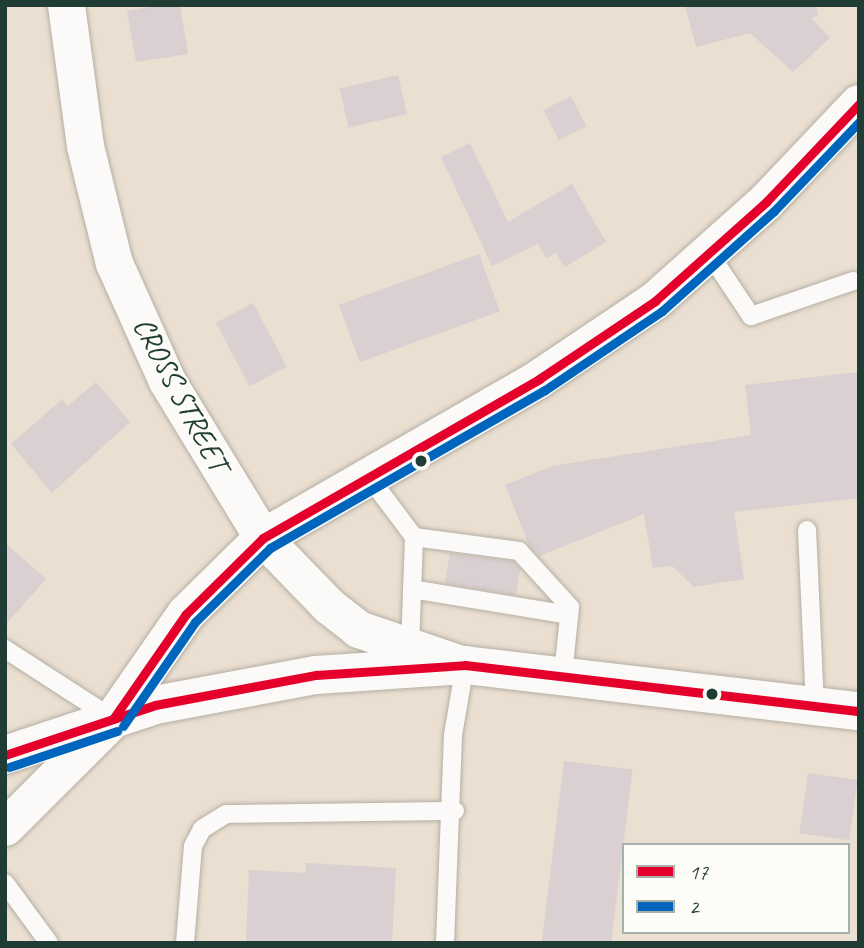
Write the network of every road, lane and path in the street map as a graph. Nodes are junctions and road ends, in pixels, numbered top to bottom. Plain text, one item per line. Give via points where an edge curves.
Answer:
1 (66, 5) edge
2 (859, 104) edge
3 (709, 253) junction
4 (853, 281) dead end
5 (369, 477) junction
6 (807, 530) dead end
7 (414, 537) junction
8 (262, 538) junction
9 (412, 589) junction
10 (569, 615) junction
11 (410, 646) junction
12 (5, 649) edge
13 (465, 665) junction
14 (563, 675) junction
15 (815, 704) junction
16 (859, 711) edge
17 (113, 719) junction
18 (5, 755) edge
19 (454, 810) junction
20 (5, 827) edge
21 (5, 883) edge
22 (49, 943) edge
23 (185, 943) edge
24 (445, 943) edge

1 - 8 street, CROSS STREET via 85,146 114,263 167,381
2 - 3 street
3 - 4 lane via 751,316
3 - 5 street via 656,300 538,379
5 - 7 lane
5 - 8 street
6 - 15 lane
7 - 9 lane
7 - 10 lane via 519,551 570,607
8 - 11 street, CROSS STREET via 358,629
8 - 17 street via 186,614
9 - 10 lane
9 - 11 lane
10 - 14 lane
11 - 13 street, CROSS STREET
12 - 17 lane
13 - 14 street
13 - 17 street via 316,675
13 - 19 lane via 453,735
14 - 15 street
15 - 16 street
17 - 18 street
17 - 20 street
19 - 23 lane via 226,814 202,829 192,846
19 - 24 lane
21 - 22 lane

